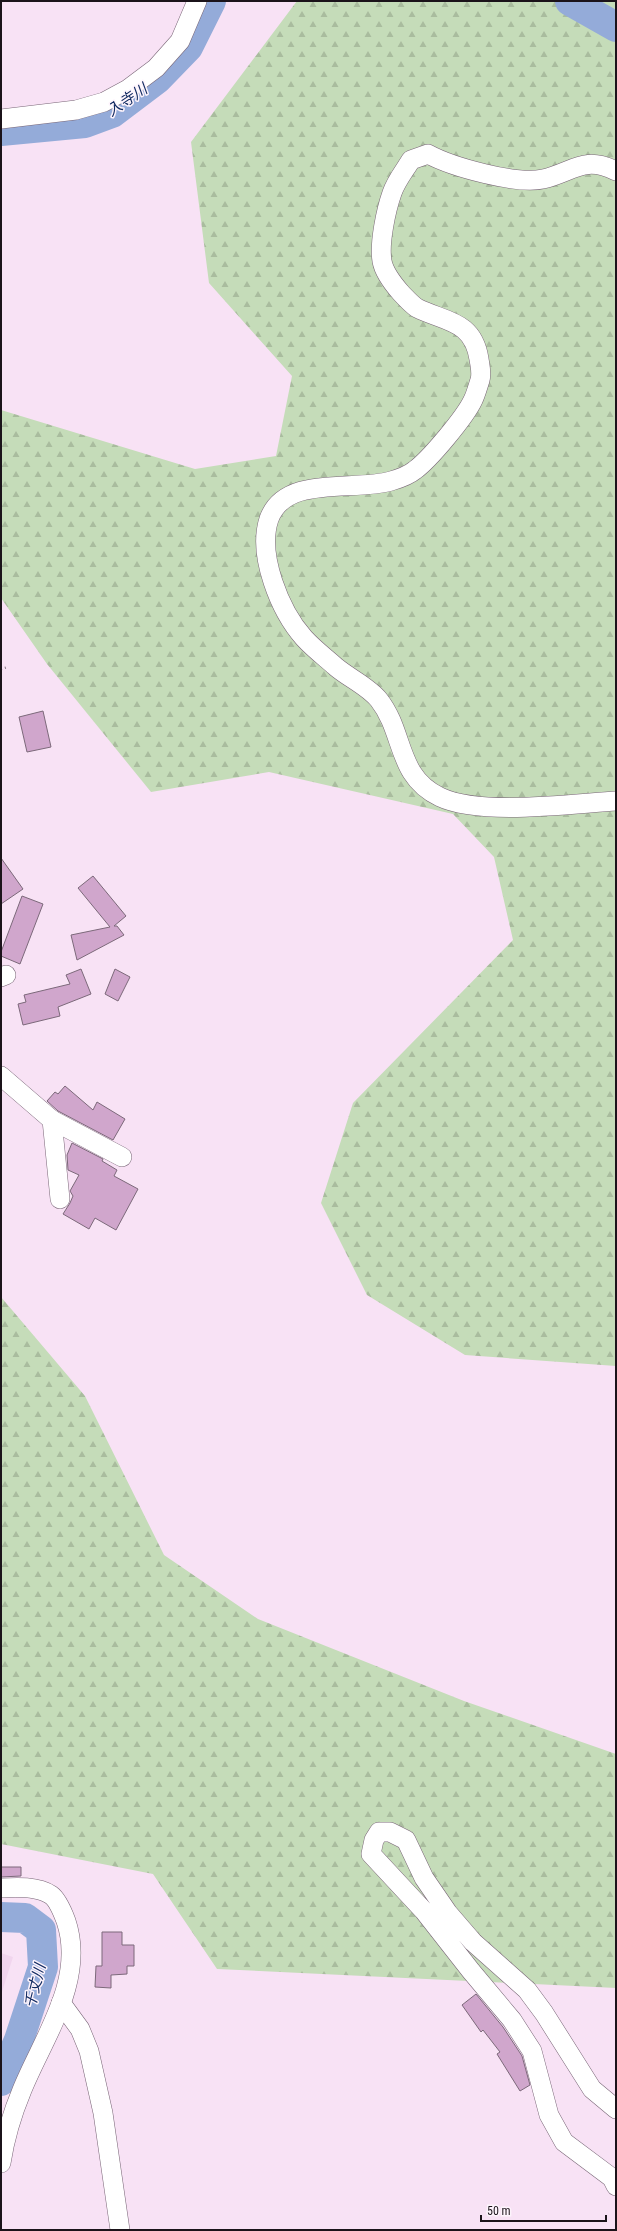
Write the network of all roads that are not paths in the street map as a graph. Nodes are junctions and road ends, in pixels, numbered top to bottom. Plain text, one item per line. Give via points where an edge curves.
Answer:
1 (197, 1) edge
2 (1, 119) edge
3 (616, 171) edge
4 (616, 801) edge
5 (1, 1076) edge
6 (52, 1120) junction
7 (122, 1157) dead end
8 (60, 1199) dead end
9 (1, 1888) edge
10 (61, 2003) junction
11 (616, 2109) edge
12 (1, 2163) edge
13 (616, 2186) edge
14 (120, 2230) edge

1 - 2 street via 180,41 156,68 128,89 104,102 76,110
3 - 4 street via 594,163 543,179 526,180 444,163 428,154 411,160 392,192 383,234 382,263 394,285 415,307 451,320 468,331 478,350 481,376 473,401 439,446 414,472 390,482 297,491 281,502 270,516 264,538 270,570 283,608 304,638 338,669 377,698 390,718 413,777 423,788 442,798 478,806 538,806
5 - 6 street
6 - 7 street
6 - 8 street
9 - 10 street via 25,1887 52,1895 63,1912 69,1930 71,1950 69,1974
10 - 12 street via 22,2089 9,2124
10 - 14 street via 80,2030 89,2051 103,2113
11 - 13 street via 592,2089 527,1990 473,1942 448,1913 424,1878 406,1840 390,1832 379,1832 371,1854 424,1911 512,2020 532,2051 549,2115 564,2142 612,2178

